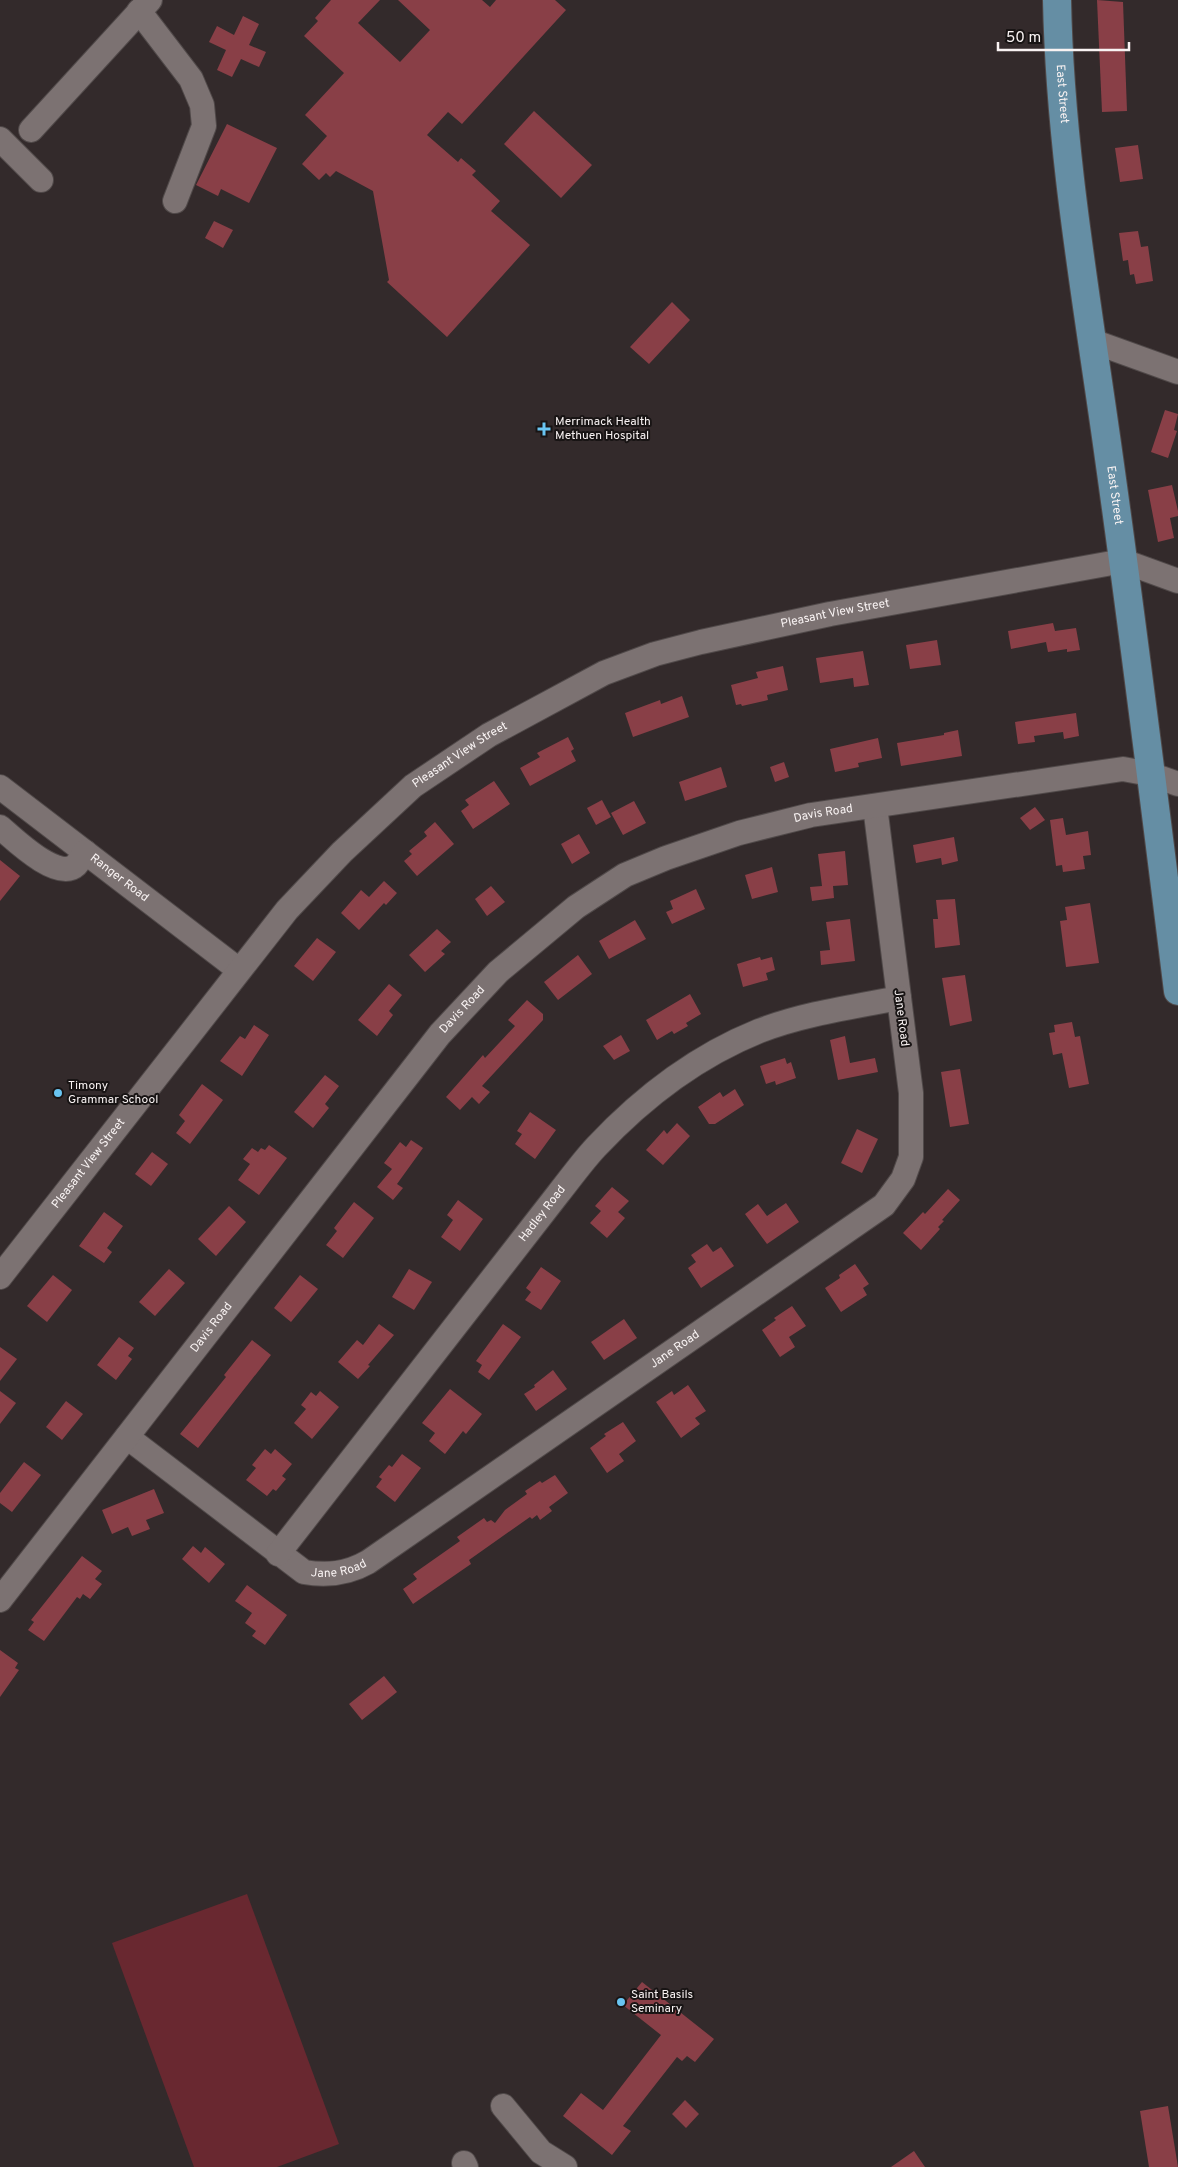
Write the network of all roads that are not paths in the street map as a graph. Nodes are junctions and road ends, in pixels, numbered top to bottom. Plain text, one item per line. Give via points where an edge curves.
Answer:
1 (1057, 0) edge
2 (144, 6) edge
3 (31, 130) dead end
4 (0, 139) edge
5 (41, 180) dead end
6 (175, 201) dead end
7 (1092, 340) junction
8 (1178, 372) edge
9 (1123, 561) junction
10 (1178, 581) edge
11 (1150, 774) junction
12 (1178, 784) edge
13 (0, 786) edge
14 (875, 806) junction
15 (0, 827) edge
16 (85, 852) junction
17 (239, 970) junction
18 (1178, 991) edge
19 (899, 998) junction
20 (0, 1277) edge
21 (126, 1437) junction
22 (278, 1554) junction
23 (0, 1600) edge
24 (503, 2106) dead end
25 (565, 2167) edge

1 - 7 main road, East Street via 1072,199
2 - 3 street
2 - 6 street via 191,79 202,105 204,126
4 - 5 street
7 - 8 street
7 - 9 main road, East Street
9 - 10 street
9 - 11 main road, East Street
9 - 17 street, Pleasant View Street via 783,624 654,654 604,673 489,735 413,786 312,882
11 - 12 street, Davis Road
11 - 14 street, Davis Road via 1123,769
11 - 18 main road, East Street
13 - 16 street, Ranger Road
14 - 19 street, Jane Road
14 - 21 street, Davis Road via 811,815 739,834 625,875 576,907 505,966 469,1001 406,1076
15 - 16 street via 52,867 65,869 75,866
16 - 17 street, Ranger Road
17 - 20 street, Pleasant View Street
19 - 22 street, Hadley Road via 820,1013 759,1031 715,1051 631,1114 596,1148 558,1194
19 - 22 street, Jane Road via 911,1093 911,1157 903,1179 884,1205 368,1562 352,1571 321,1575 304,1572
21 - 22 street, Jane Road
21 - 23 street, Davis Road
24 - 25 street via 541,2152

